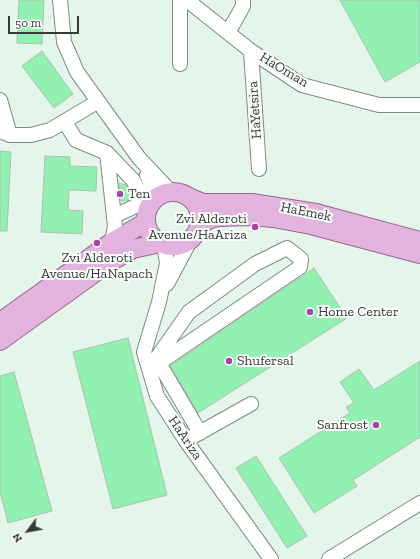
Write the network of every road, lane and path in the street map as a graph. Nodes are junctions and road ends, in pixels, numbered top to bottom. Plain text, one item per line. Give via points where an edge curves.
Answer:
1 (60, 0) edge
2 (180, 0) edge
3 (187, 0) edge
4 (243, 0) edge
5 (229, 31) junction
6 (251, 51) junction
7 (180, 64) dead end
8 (0, 100) edge
9 (97, 102) junction
10 (420, 105) edge
11 (65, 122) junction
12 (5, 133) edge
13 (107, 153) junction
14 (259, 169) dead end
15 (163, 194) junction
16 (191, 198) junction
17 (114, 216) junction
18 (146, 222) junction
19 (194, 233) junction
20 (420, 241) edge
21 (112, 242) junction
22 (162, 244) junction
23 (420, 254) edge
24 (158, 302) junction
25 (0, 322) edge
26 (0, 341) edge
27 (154, 366) junction
28 (251, 404) dead end
29 (200, 433) junction
30 (186, 441) junction
31 (420, 504) edge
32 (271, 559) edge
33 (328, 559) edge

1 - 9 street via 64,42 77,72
2 - 7 street
3 - 5 street, HaOman
4 - 5 street via 243,6
5 - 6 street, HaOman
6 - 10 street, HaOman via 302,85 379,105
6 - 14 street, HaYetsira
8 - 12 street
9 - 11 street
9 - 15 street
11 - 12 street via 50,130 31,135
11 - 13 street via 76,140
13 - 17 street
13 - 17 street via 133,180 142,197 136,206
15 - 16 main road via 178,191
15 - 18 main road via 148,208
16 - 19 main road via 200,213
16 - 20 main road, HaEmek via 203,202 252,203 316,213
17 - 21 street
18 - 21 main road
18 - 22 main road via 150,234
19 - 22 main road via 177,246
19 - 23 main road, HaEmek via 210,219 251,216 273,218 311,225
19 - 24 street, HaAriza
21 - 25 main road
22 - 24 street, HaAriza via 167,263
22 - 26 main road via 132,249 110,262
24 - 27 street, HaAriza via 144,352
27 - 27 street via 189,312 255,264 286,248 301,259 300,267
27 - 29 street
27 - 30 street, HaAriza via 157,396
28 - 29 street
29 - 30 street
30 - 32 street, HaAriza
31 - 33 street

